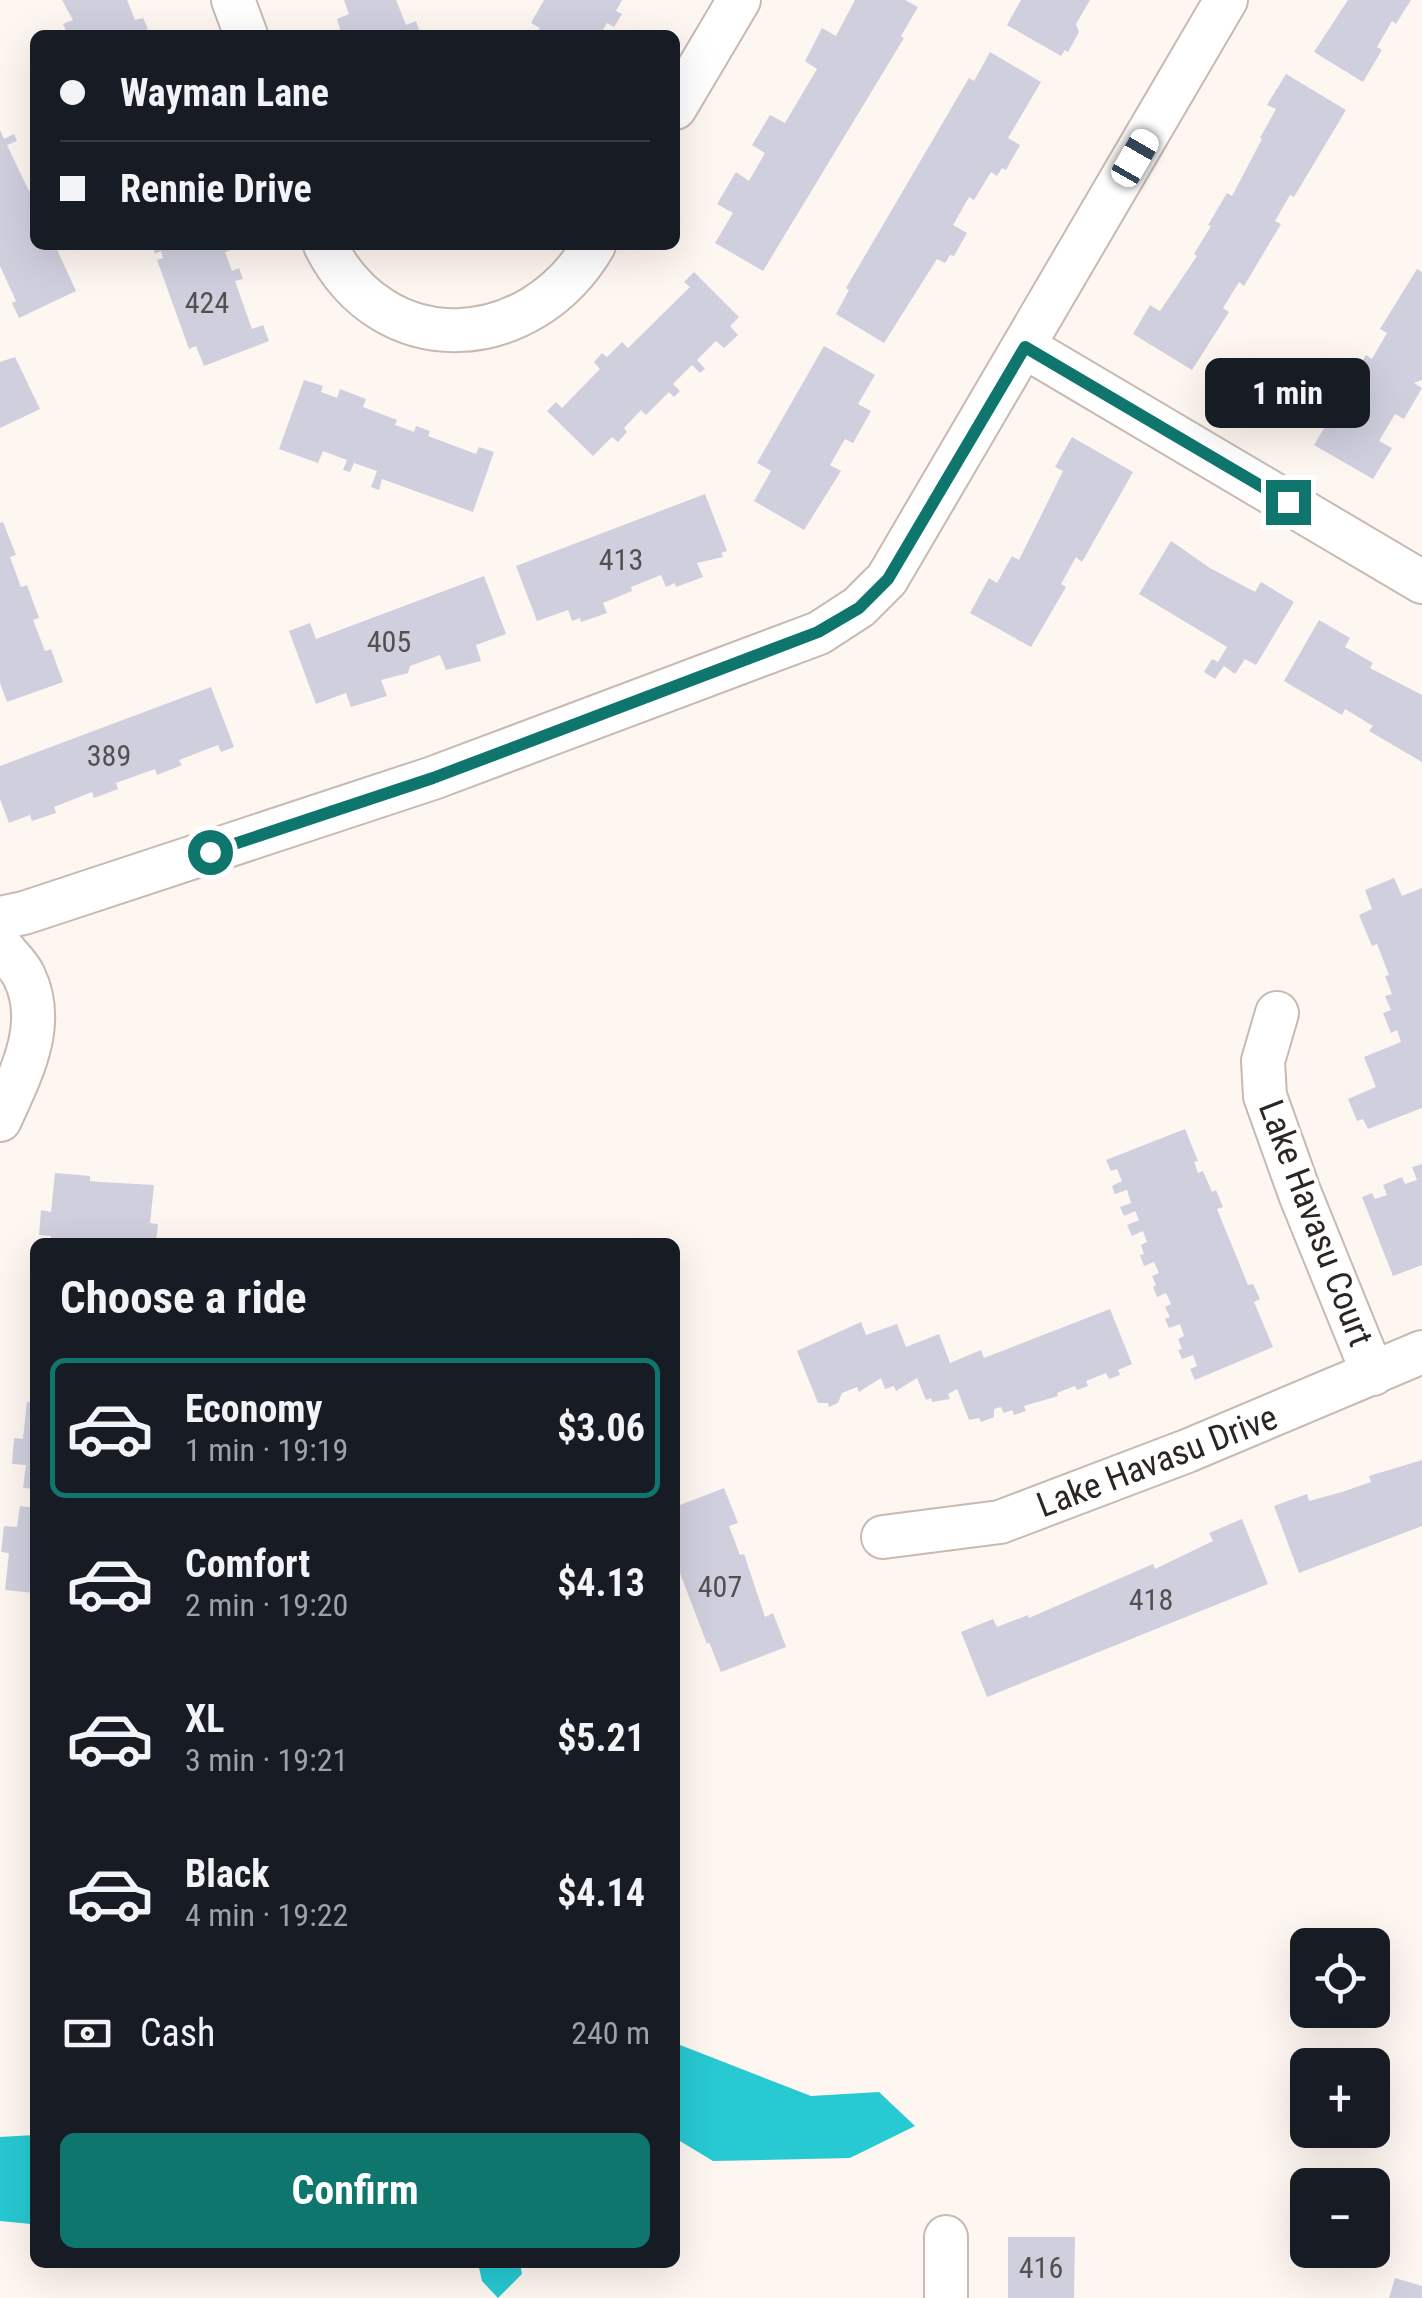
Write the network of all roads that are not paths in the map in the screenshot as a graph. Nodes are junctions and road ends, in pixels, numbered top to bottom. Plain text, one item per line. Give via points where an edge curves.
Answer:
1 (233, 0) edge
2 (739, 0) edge
3 (1226, 0) edge
4 (244, 30) edge
5 (680, 100) edge
6 (327, 250) edge
7 (591, 250) edge
8 (1025, 347) junction
9 (1421, 579) edge
10 (0, 918) edge
11 (0, 945) edge
12 (0, 976) edge
13 (1277, 1013) dead end
14 (26, 1061) junction
15 (0, 1120) edge
16 (1422, 1352) edge
17 (1373, 1374) junction
18 (882, 1537) dead end
19 (946, 2237) dead end
20 (946, 2298) edge

1 - 4 street
2 - 5 street
3 - 8 street
6 - 7 street via 338,272 381,308 456,333 524,314 557,292
8 - 9 street
8 - 10 street via 888,579 859,608 818,632 433,778
11 - 14 street via 24,975 35,1015
12 - 14 street
13 - 17 street, Lake Havasu Court via 1263,1061 1265,1096
14 - 15 street
16 - 17 street, Lake Havasu Drive
17 - 18 street, Lake Havasu Drive via 1000,1522
19 - 20 street

